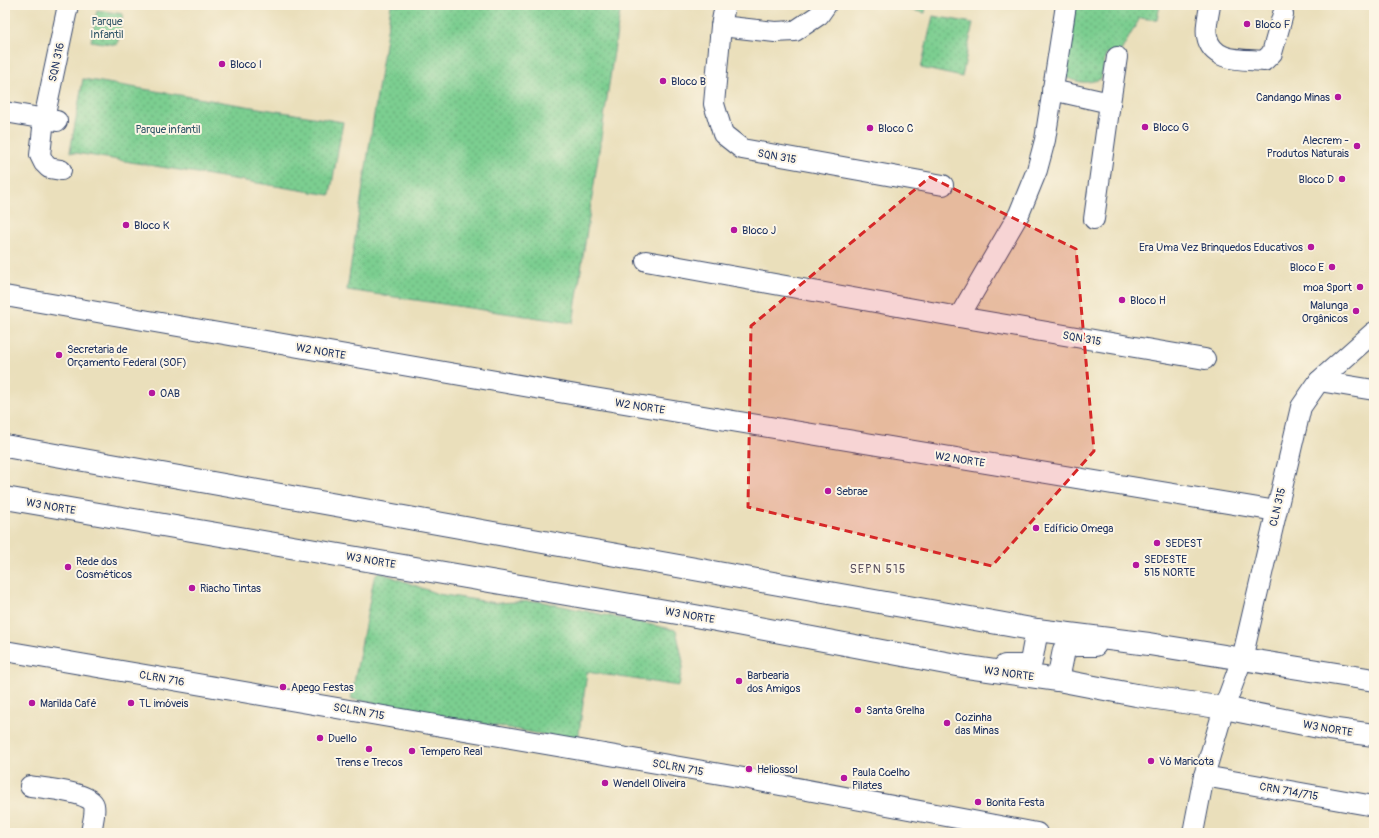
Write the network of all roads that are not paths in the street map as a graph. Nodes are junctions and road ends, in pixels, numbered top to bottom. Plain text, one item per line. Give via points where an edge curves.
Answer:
1 (68, 5) edge
2 (725, 5) edge
3 (826, 5) edge
4 (1066, 5) edge
5 (1210, 5) edge
6 (1283, 14) dead end
7 (721, 26) junction
8 (1117, 57) dead end
9 (1052, 90) junction
10 (1110, 103) junction
11 (5, 112) edge
12 (50, 120) junction
13 (61, 170) dead end
14 (943, 185) dead end
15 (1094, 219) dead end
16 (646, 261) dead end
17 (5, 296) edge
18 (959, 317) junction
19 (1374, 332) edge
20 (1205, 359) dead end
21 (1319, 381) junction
22 (1374, 390) edge
23 (5, 446) edge
24 (5, 498) edge
25 (1276, 511) junction
26 (1037, 630) junction
27 (1149, 644) junction
28 (5, 651) edge
29 (1242, 659) junction
30 (967, 667) junction
31 (1058, 680) junction
32 (1374, 680) edge
33 (319, 705) joint
34 (1224, 708) junction
35 (1374, 735) edge
36 (1204, 776) junction
37 (30, 786) dead end
38 (1374, 806) edge
39 (91, 833) edge
40 (1037, 833) edge
41 (1193, 833) edge

1 - 12 street, SQN 316
2 - 7 street, SQN 315
3 - 7 street via 819,15 795,31 775,32
4 - 9 street
5 - 6 street via 1207,36 1212,50 1225,58 1264,61 1272,53
7 - 14 street, SQN 315 via 714,104 722,134 742,149
8 - 10 street
9 - 10 street
9 - 18 street via 1045,140 1037,170 1019,214
10 - 15 street
11 - 12 street
12 - 13 street, SQN 316 via 40,155 50,168
16 - 18 street, SQN 315
17 - 25 street, W2 NORTE via 588,397
18 - 20 street, SQN 315
19 - 21 street, CLN 315
21 - 22 street
21 - 25 street, CLN 315 via 1302,407
23 - 26 main road
24 - 30 main road, W3 NORTE via 695,616
25 - 29 street, CLN 315
26 - 27 main road
26 - 30 main road via 1031,662 1025,666
27 - 29 main road
27 - 31 main road via 1073,645 1064,650
28 - 33 street, CLRN 716
29 - 32 main road
29 - 34 street, CLN 315
30 - 31 main road, W3 NORTE
31 - 34 main road, W3 NORTE
33 - 40 street, SCLRN 715 via 731,776
34 - 35 main road, W3 NORTE via 1329,729
34 - 36 street
36 - 38 street, CRN 714/715
36 - 41 street
37 - 39 street via 89,798 94,803 95,811

